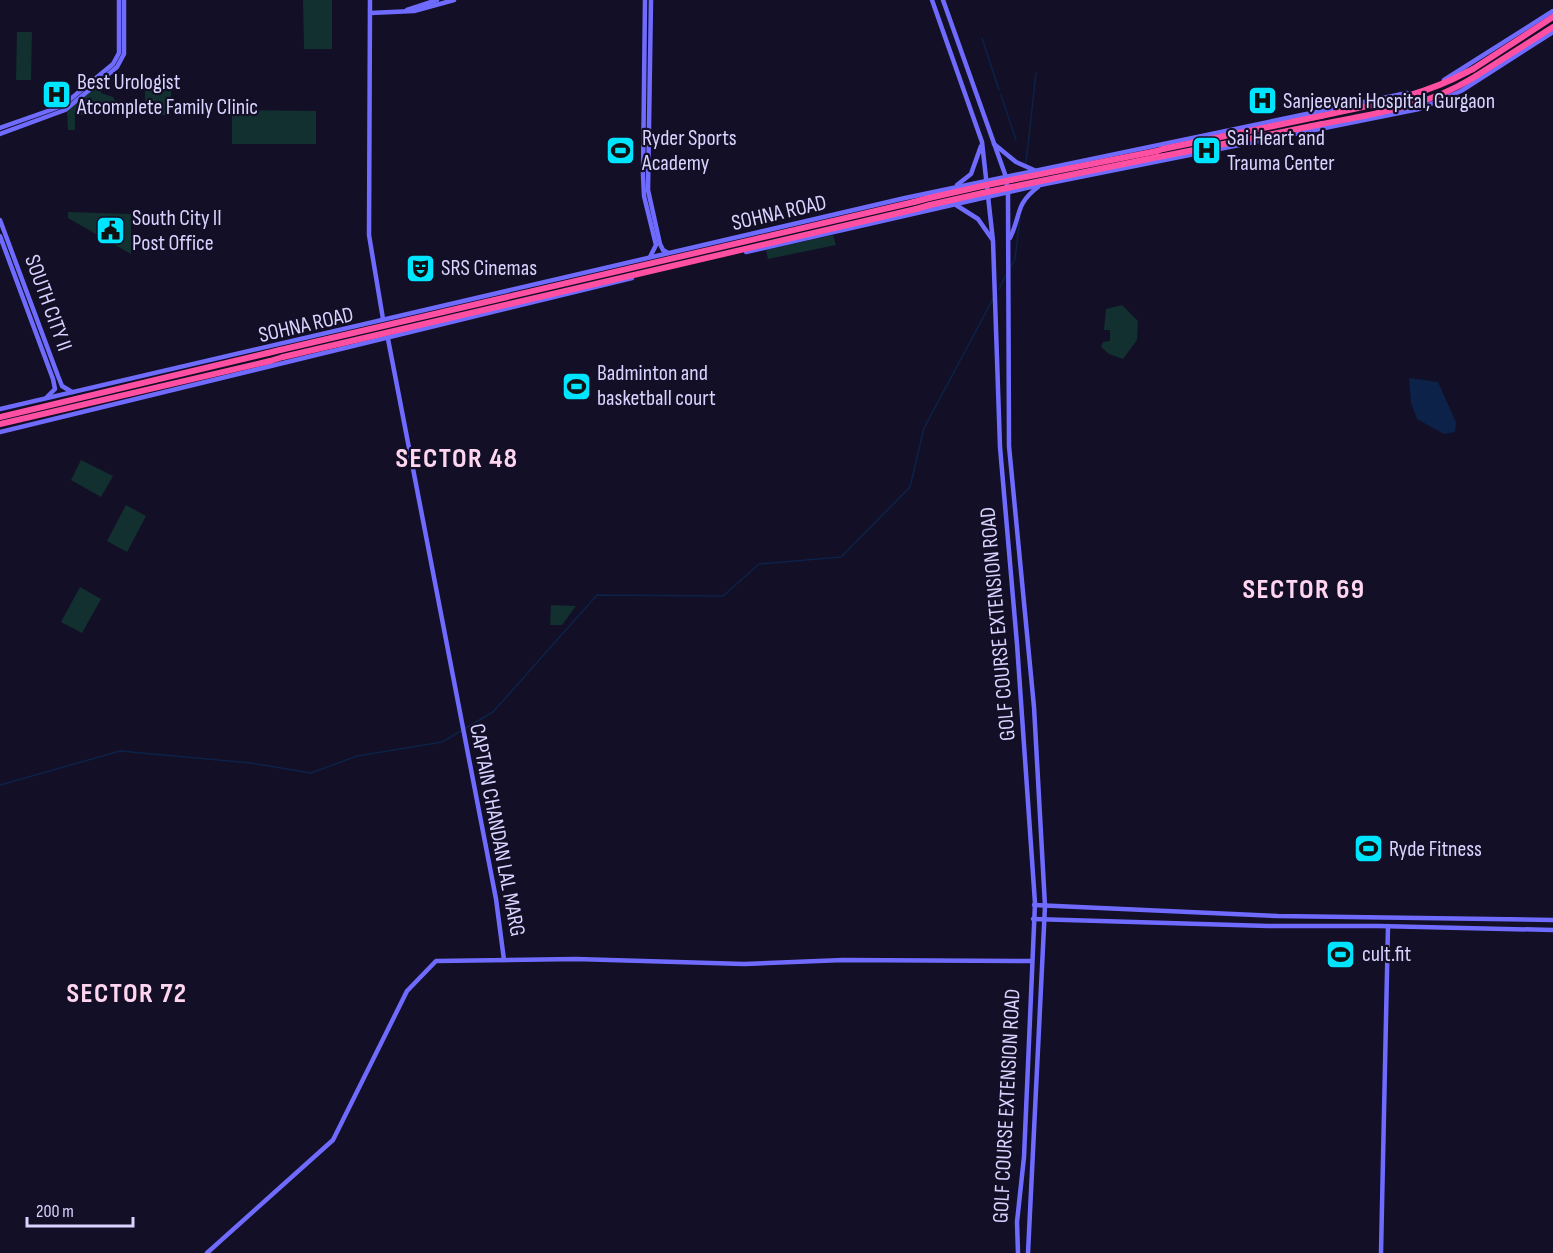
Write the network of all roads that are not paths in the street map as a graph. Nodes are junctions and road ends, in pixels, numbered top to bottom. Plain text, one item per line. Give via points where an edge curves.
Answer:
1 (119, 0) edge
2 (124, 0) edge
3 (370, 0) edge
4 (437, 0) edge
5 (454, 0) edge
6 (645, 0) edge
7 (651, 0) edge
8 (932, 0) edge
9 (943, 0) edge
10 (404, 11) junction
11 (1553, 11) edge
12 (370, 13) junction
13 (1553, 17) edge
14 (1553, 27) edge
15 (1553, 32) edge
16 (1469, 69) junction
17 (1474, 79) junction
18 (1315, 115) junction
19 (1317, 126) junction
20 (0, 129) edge
21 (0, 134) edge
22 (982, 142) junction
23 (994, 144) junction
24 (1160, 153) junction
25 (1035, 171) junction
26 (1009, 185) junction
27 (1040, 186) junction
28 (952, 188) junction
29 (984, 190) junction
30 (919, 195) junction
31 (956, 205) junction
32 (923, 213) junction
33 (0, 219) edge
34 (0, 236) edge
35 (993, 241) junction
36 (1008, 241) junction
37 (668, 253) junction
38 (650, 257) junction
39 (518, 297) junction
40 (383, 319) junction
41 (388, 339) junction
42 (278, 347) junction
43 (269, 350) junction
44 (282, 360) junction
45 (272, 363) junction
46 (73, 393) junction
47 (45, 399) junction
48 (0, 409) edge
49 (0, 417) edge
50 (0, 424) edge
51 (0, 432) edge
52 (1034, 905) junction
53 (1045, 906) junction
54 (1379, 916) junction
55 (1045, 917) junction
56 (1397, 917) junction
57 (1033, 919) junction
58 (1553, 920) edge
59 (1378, 926) junction
60 (1388, 926) junction
61 (1397, 927) junction
62 (1553, 930) edge
63 (504, 960) junction
64 (1031, 961) junction
65 (207, 1253) edge
66 (1018, 1253) edge
67 (1028, 1253) edge
68 (1381, 1253) edge

1 - 20 main road via 119,53 113,64 66,104
2 - 21 main road via 124,49 120,63 83,98 62,111
3 - 12 main road
4 - 10 main road
5 - 10 main road
6 - 38 main road via 643,175 656,245
7 - 37 main road via 648,190 660,244
8 - 22 main road, GOLF COURSE EXTENSION ROAD
9 - 23 main road
10 - 12 main road
11 - 16 main road
12 - 40 main road via 369,235
13 - 16 highway, SOHNA ROAD
14 - 17 highway, SOHNA ROAD
15 - 17 main road
16 - 17 main road
16 - 18 highway, SOHNA ROAD via 1448,82 1405,98
17 - 19 highway, SOHNA ROAD via 1410,106
18 - 19 main road
18 - 24 highway, SOHNA ROAD
19 - 24 highway, SOHNA ROAD
22 - 28 main road via 971,174
22 - 29 main road, GOLF COURSE EXTENSION ROAD
23 - 25 main road
23 - 26 main road
24 - 25 main road
24 - 26 highway, SOHNA ROAD
24 - 27 main road
25 - 26 main road
26 - 27 main road
26 - 29 highway, SOHNA ROAD, bridge
26 - 29 main road
26 - 36 main road
27 - 36 main road via 1018,208
28 - 29 main road
28 - 30 main road
29 - 31 main road
29 - 35 main road, GOLF COURSE EXTENSION ROAD
29 - 39 highway, SOHNA ROAD, bridge
30 - 32 main road
30 - 37 main road
31 - 32 main road
31 - 35 main road via 978,219
32 - 41 main road via 700,262
33 - 46 main road, SOUTH CITY II via 58,376
34 - 47 main road, SOUTH CITY II via 53,380 54,389
35 - 52 main road, GOLF COURSE EXTENSION ROAD via 1000,447
36 - 53 main road via 1009,446 1034,707
37 - 38 main road
38 - 40 main road
39 - 42 highway, SOHNA ROAD
39 - 44 highway, SOHNA ROAD
40 - 42 main road
41 - 44 main road
41 - 63 main road, CAPTAIN CHANDAN LAL MARG via 496,899
42 - 43 highway, SOHNA ROAD, bridge
42 - 44 main road
43 - 45 main road
43 - 46 main road
43 - 49 highway, SOHNA ROAD
44 - 45 highway, SOHNA ROAD, bridge
45 - 50 highway, SOHNA ROAD
45 - 51 main road
46 - 47 main road
47 - 48 main road
52 - 53 main road
52 - 57 main road, GOLF COURSE EXTENSION ROAD
53 - 54 main road via 1278,916
53 - 55 main road
54 - 56 main road
54 - 59 main road
55 - 57 main road
55 - 59 main road
55 - 67 main road
56 - 58 main road
56 - 61 main road
57 - 64 main road, GOLF COURSE EXTENSION ROAD
59 - 60 main road
60 - 61 main road
60 - 68 main road
61 - 62 main road
63 - 64 main road via 744,964
63 - 65 main road, CAPTAIN CHANDAN LAL MARG via 441,960 413,982 333,1140
64 - 66 main road, GOLF COURSE EXTENSION ROAD

